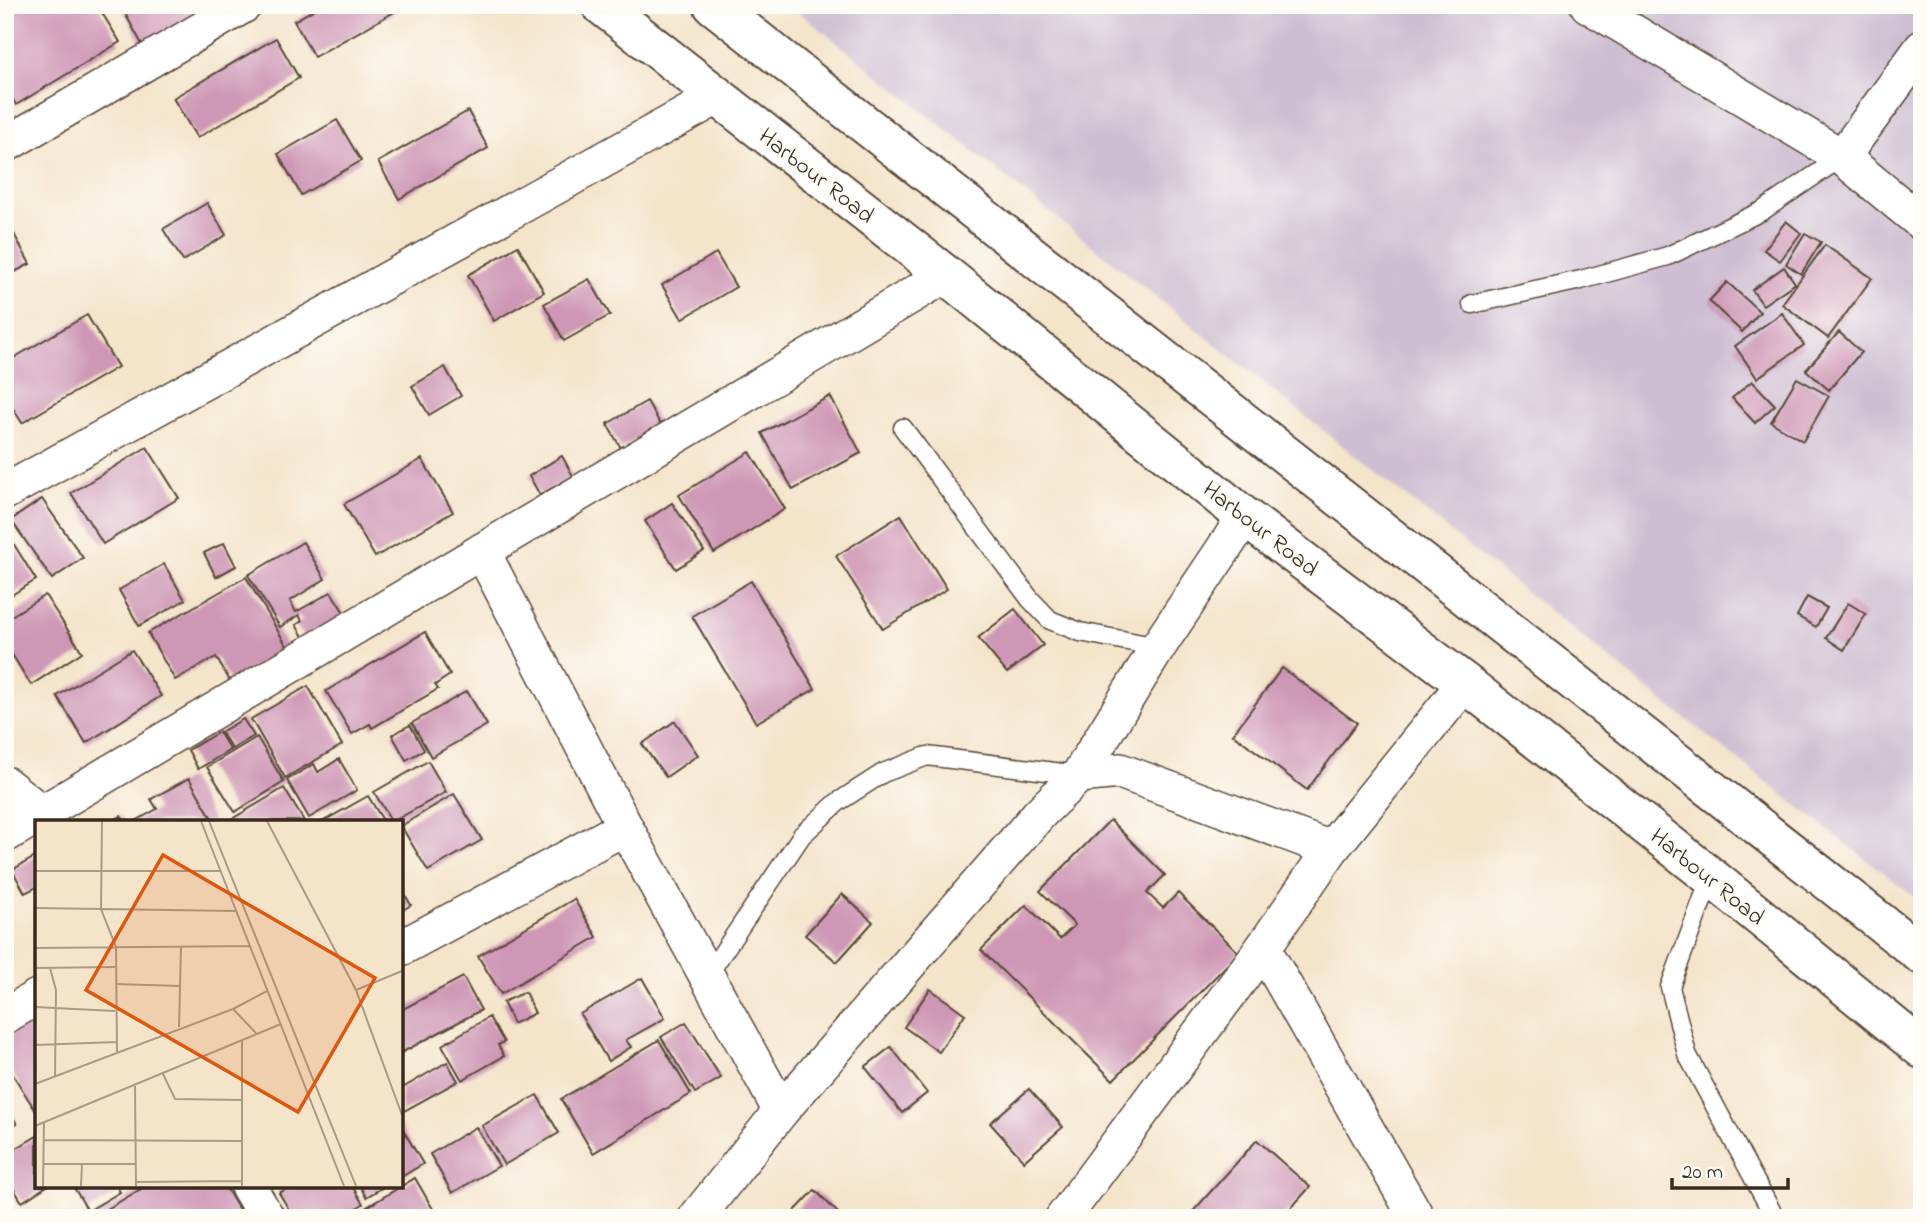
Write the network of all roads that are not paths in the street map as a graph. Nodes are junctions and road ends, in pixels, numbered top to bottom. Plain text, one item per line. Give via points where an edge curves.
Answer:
1 (244, 5) edge
2 (601, 5) edge
3 (713, 5) edge
4 (1588, 5) edge
5 (1922, 48) edge
6 (717, 97) junction
7 (5, 145) edge
8 (1842, 157) junction
9 (1922, 223) edge
10 (946, 275) junction
11 (1472, 304) dead end
12 (904, 428) dead end
13 (5, 492) edge
14 (1245, 517) junction
15 (482, 551) junction
16 (1158, 647) junction
17 (1465, 683) junction
18 (1079, 775) junction
19 (5, 784) edge
20 (44, 818) edge
21 (35, 822) edge
22 (625, 827) junction
23 (5, 835) edge
24 (1331, 849) junction
25 (1711, 877) junction
26 (402, 947) edge
27 (1263, 948) junction
28 (1922, 955) edge
29 (707, 976) junction
30 (35, 998) edge
31 (5, 1016) edge
32 (1922, 1049) edge
33 (781, 1111) junction
34 (249, 1188) edge
35 (267, 1218) edge
36 (696, 1218) edge
37 (1063, 1218) edge
38 (1417, 1218) edge
39 (1775, 1218) edge

1 - 7 street
2 - 6 highway, Harbour Road
3 - 28 highway
4 - 8 street
5 - 8 street
6 - 10 highway, Harbour Road
6 - 13 street
8 - 9 street
8 - 11 lane via 1762,211 1668,256
10 - 14 highway, Harbour Road
10 - 15 street
12 - 16 lane via 1050,620 1080,632
14 - 16 street
14 - 17 highway, Harbour Road
15 - 20 street
15 - 22 street
16 - 18 street
17 - 24 street
17 - 25 highway, Harbour Road
18 - 24 street via 1120,771
18 - 29 lane via 928,756 883,773 838,802 802,835
18 - 33 street via 1040,813
19 - 20 street
21 - 23 street
22 - 26 street
22 - 29 street
24 - 27 street
25 - 32 highway, Harbour Road
25 - 39 lane via 1670,987 1687,1054
27 - 37 street
27 - 38 street
29 - 33 street
30 - 31 street
33 - 36 street
34 - 35 street

